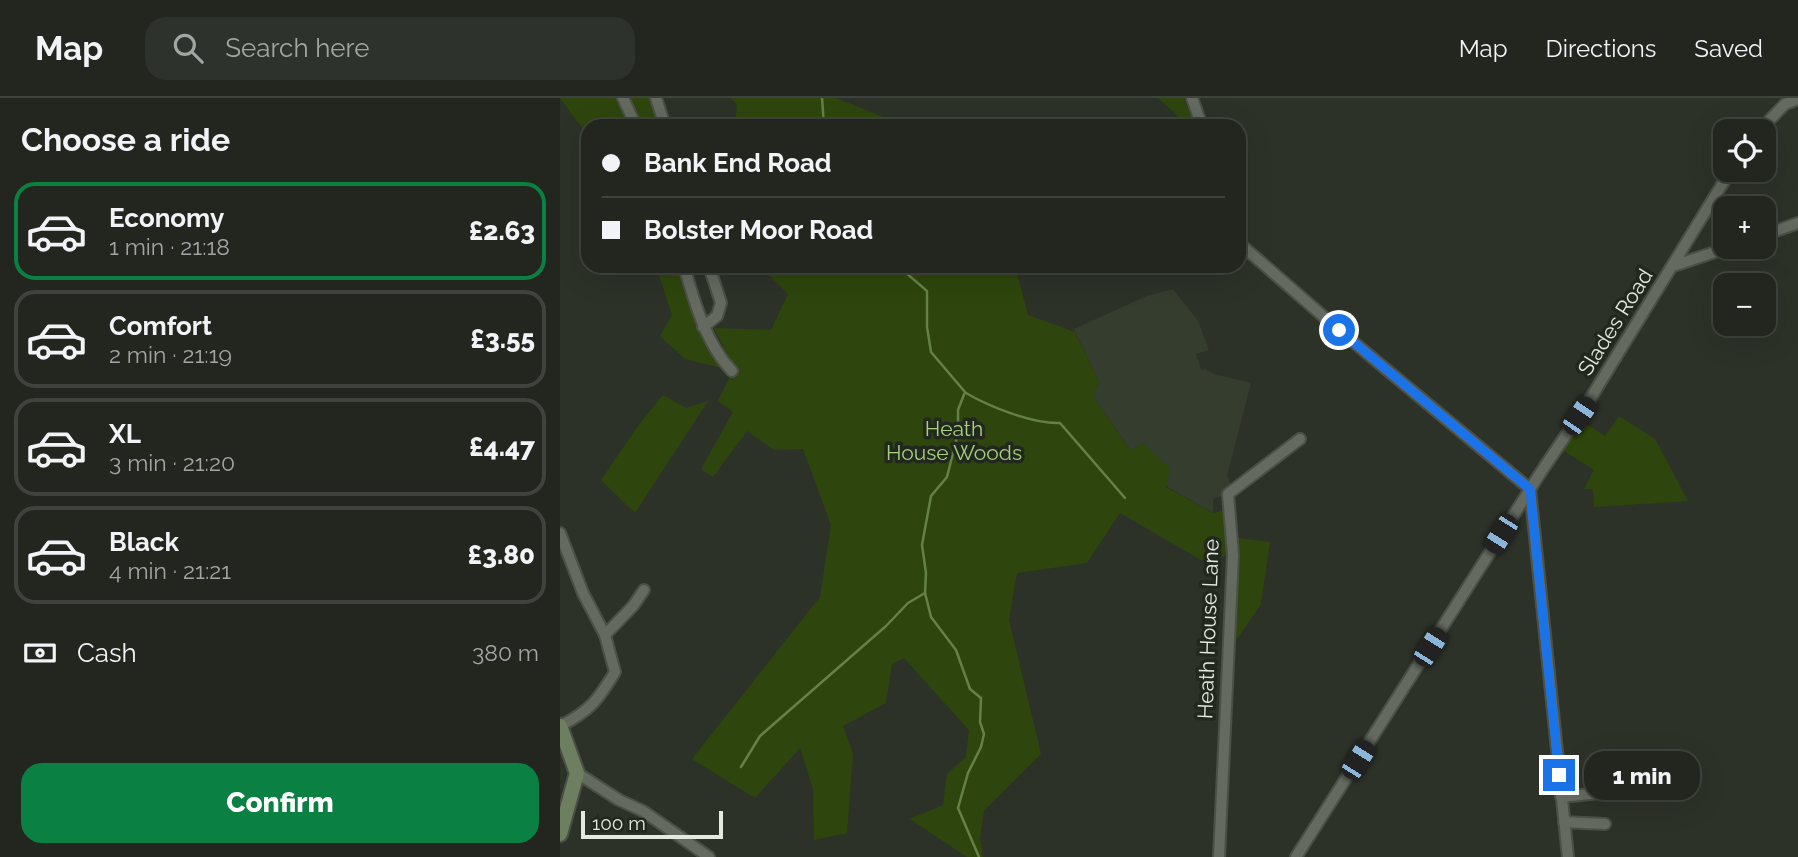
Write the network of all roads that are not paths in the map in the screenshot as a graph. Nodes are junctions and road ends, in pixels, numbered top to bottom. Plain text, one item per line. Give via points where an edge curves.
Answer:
1 (623, 98) edge
2 (656, 98) edge
3 (1192, 98) edge
4 (1798, 99) edge
5 (633, 119) edge
6 (663, 119) edge
7 (1200, 119) edge
8 (1771, 119) edge
9 (1724, 182) edge
10 (1798, 222) edge
11 (1776, 230) edge
12 (1246, 249) edge
13 (1713, 253) edge
14 (1673, 266) junction
15 (686, 273) edge
16 (711, 273) edge
17 (704, 327) junction
18 (732, 370) dead end
19 (1300, 439) dead end
20 (1530, 489) junction
21 (560, 533) edge
22 (644, 590) dead end
23 (605, 635) junction
24 (560, 726) edge
25 (577, 773) junction
26 (1628, 790) dead end
27 (1561, 797) junction
28 (1564, 821) junction
29 (1605, 824) dead end
30 (560, 834) edge
31 (709, 857) edge
32 (1219, 857) edge
33 (1296, 857) edge
34 (1568, 857) edge

1 - 5 street
2 - 6 street
3 - 7 street
4 - 8 street
9 - 14 street, Slades Road
10 - 11 street
12 - 20 street
13 - 14 street
14 - 20 street, Slades Road
15 - 17 street
16 - 17 street via 720,303 716,316
17 - 18 street
19 - 32 street, Heath House Lane via 1228,494 1233,555
20 - 27 street
20 - 33 street, Slades Road
21 - 23 street
22 - 23 street
23 - 24 street via 615,672 598,700
24 - 25 street
25 - 30 street
25 - 31 street
26 - 27 street
27 - 28 street
28 - 29 street
28 - 34 street

